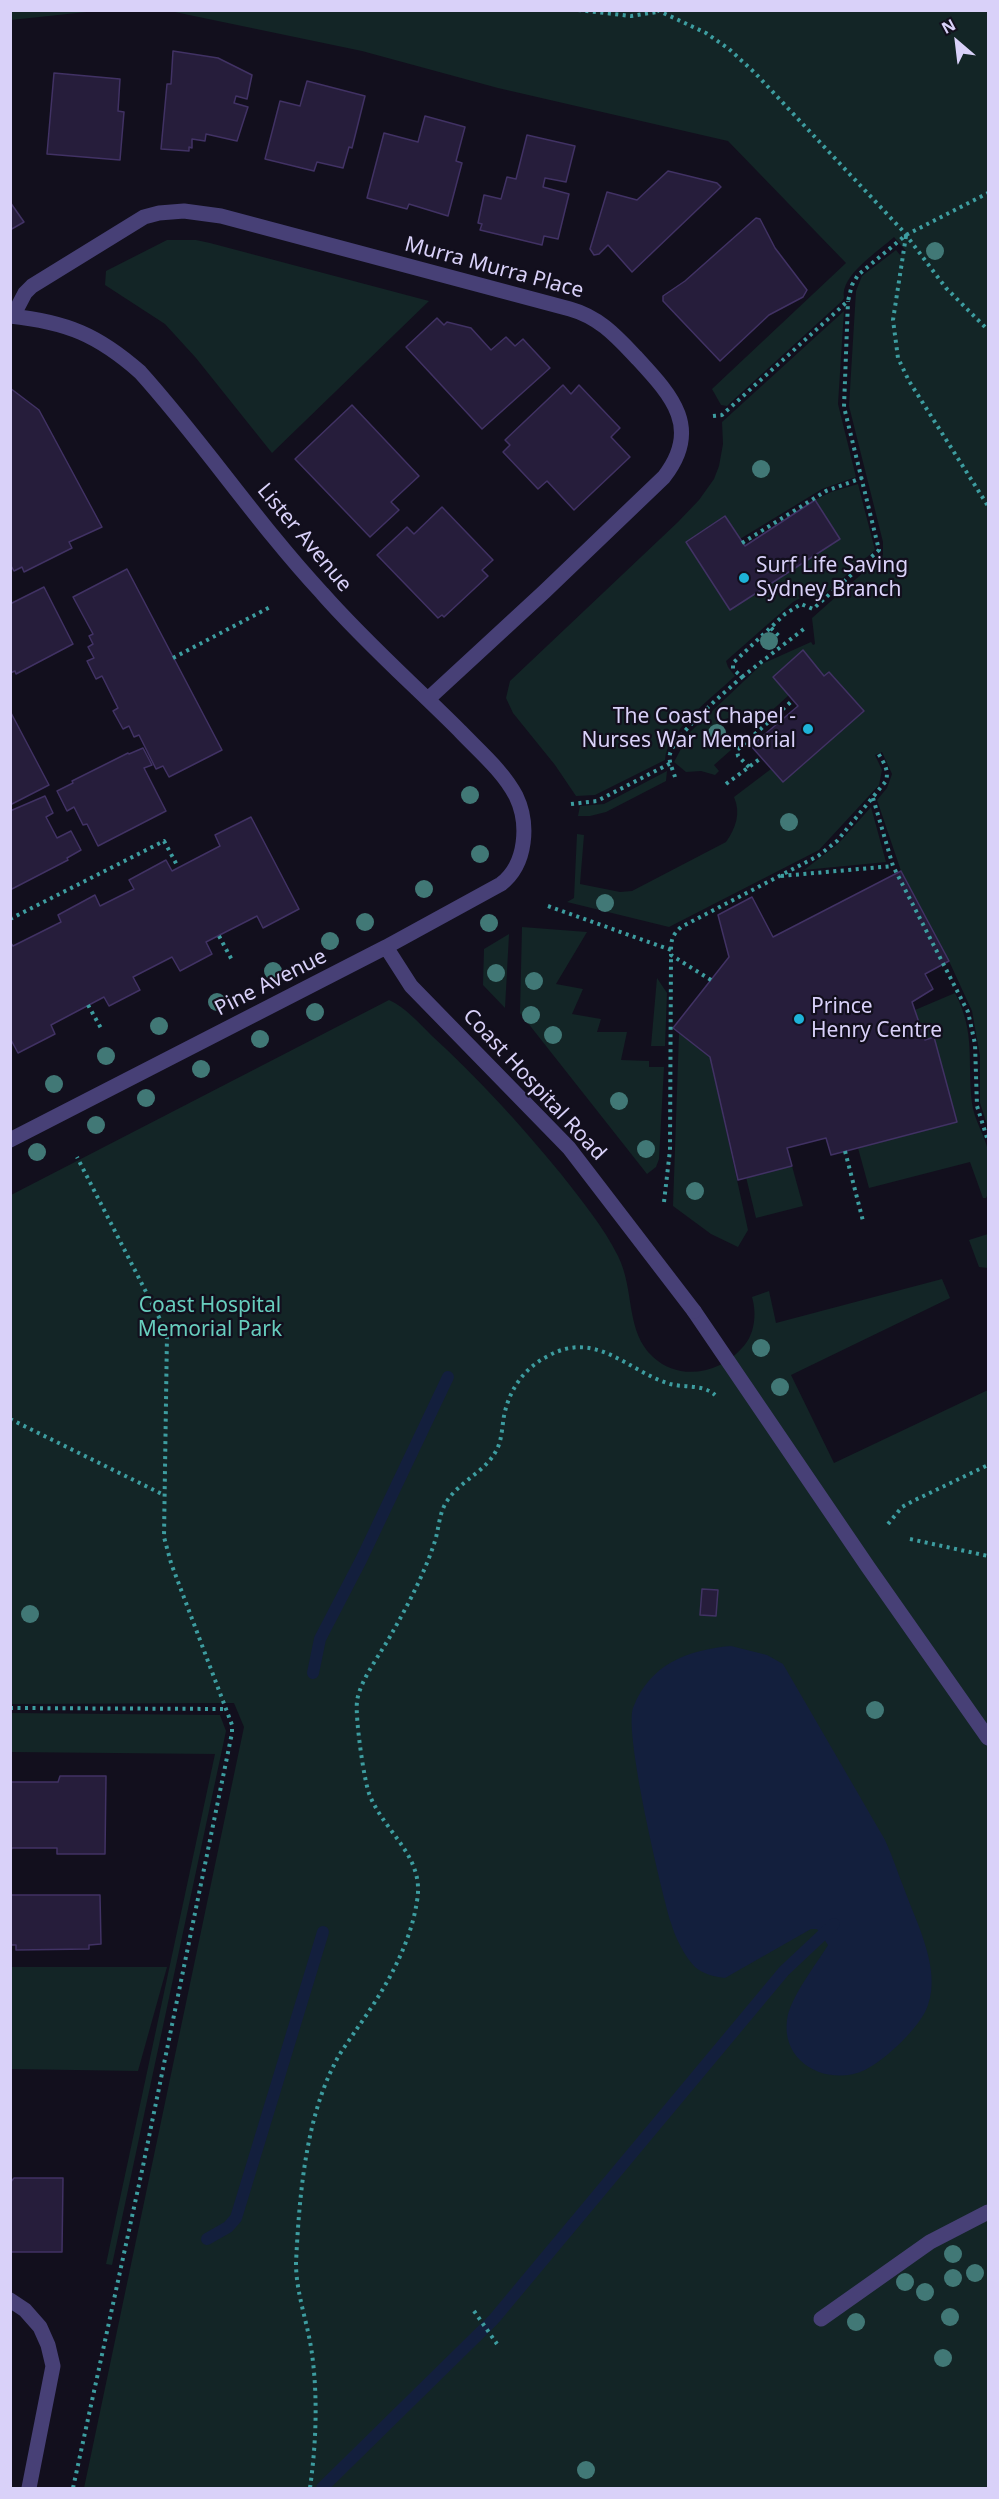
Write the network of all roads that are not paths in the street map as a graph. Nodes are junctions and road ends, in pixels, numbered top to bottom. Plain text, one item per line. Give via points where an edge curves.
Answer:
1 (12, 316) edge
2 (428, 699) junction
3 (524, 838) joint
4 (386, 947) junction
5 (10, 1140) edge
6 (988, 1738) edge
7 (988, 2212) edge
8 (10, 2300) edge
9 (821, 2319) dead end
10 (29, 2488) edge

1 - 2 street, Lister Avenue via 85,333 116,351 140,372 298,567 366,641
1 - 2 street, Murra Murra Place via 35,284 129,225 151,214 184,212 221,216 570,309 595,318 612,332 673,400 681,435 675,461 664,477
2 - 3 street, Lister Avenue via 512,789 523,814
3 - 4 street, Pine Avenue via 505,881
4 - 5 street, Pine Avenue
4 - 6 street, Coast Hospital Road via 411,986 569,1148 694,1311
7 - 9 street via 930,2242
8 - 10 street via 40,2327 53,2366

